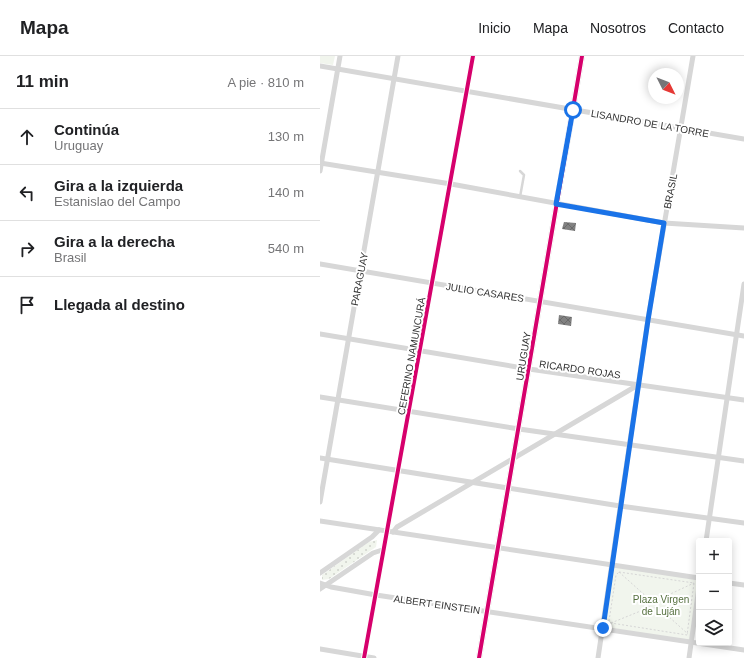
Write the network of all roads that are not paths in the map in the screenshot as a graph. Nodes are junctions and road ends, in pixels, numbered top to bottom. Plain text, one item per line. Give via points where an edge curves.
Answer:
1 (340, 56) edge
2 (398, 56) edge
3 (473, 56) edge
4 (582, 56) edge
5 (693, 56) edge
6 (320, 66) edge
7 (338, 69) junction
8 (394, 79) junction
9 (466, 92) junction
10 (573, 110) junction
11 (682, 129) junction
12 (744, 139) edge
13 (321, 163) edge
14 (320, 171) edge
15 (520, 172) dead end
16 (379, 173) junction
17 (451, 184) junction
18 (520, 197) junction
19 (556, 204) junction
20 (664, 223) junction
21 (744, 228) edge
22 (320, 264) edge
23 (361, 271) junction
24 (433, 283) junction
25 (744, 284) edge
26 (540, 301) junction
27 (648, 320) junction
28 (320, 334) edge
29 (736, 334) junction
30 (744, 336) edge
31 (348, 339) junction
32 (418, 352) junction
33 (529, 369) junction
34 (638, 385) junction
35 (320, 396) edge
36 (727, 398) junction
37 (338, 400) junction
38 (744, 400) edge
39 (409, 412) junction
40 (519, 429) junction
41 (555, 433) junction
42 (629, 445) junction
43 (719, 457) junction
44 (320, 458) edge
45 (514, 458) junction
46 (328, 460) junction
47 (744, 461) edge
48 (398, 472) junction
49 (471, 483) junction
50 (508, 489) junction
51 (320, 502) edge
52 (620, 506) junction
53 (710, 518) junction
54 (320, 521) edge
55 (744, 523) edge
56 (379, 530) junction
57 (386, 531) junction
58 (393, 532) junction
59 (707, 538) edge
60 (498, 549) junction
61 (382, 550) junction
62 (611, 565) junction
63 (320, 573) edge
64 (696, 578) edge
65 (320, 583) edge
66 (732, 583) edge
67 (696, 585) edge
68 (744, 585) edge
69 (326, 586) junction
70 (320, 589) edge
71 (376, 595) junction
72 (487, 612) junction
73 (603, 628) junction
74 (691, 642) junction
75 (320, 650) edge
76 (744, 650) edge
77 (364, 657) edge
78 (374, 658) edge
79 (479, 658) edge
80 (598, 658) edge
81 (689, 658) edge

1 - 7 street
2 - 8 street, PARAGUAY
3 - 9 street, CEFERINO NAMUNCURÁ
4 - 10 street, URUGUAY
5 - 11 street, BRASIL
6 - 7 street, LISANDRO DE LA TORRE
7 - 8 street, LISANDRO DE LA TORRE
7 - 13 street
8 - 9 street, LISANDRO DE LA TORRE
8 - 16 street, PARAGUAY
9 - 10 street, LISANDRO DE LA TORRE
9 - 17 street, CEFERINO NAMUNCURÁ
10 - 11 street, LISANDRO DE LA TORRE
10 - 19 street, URUGUAY
11 - 12 street, LISANDRO DE LA TORRE
11 - 20 street, BRASIL
13 - 14 street
13 - 16 street
15 - 18 lane via 524,175
16 - 17 street
16 - 23 street, PARAGUAY
17 - 18 street
17 - 24 street, CEFERINO NAMUNCURÁ
18 - 19 street
19 - 20 street
19 - 26 street, URUGUAY
20 - 21 street
20 - 27 street, BRASIL
22 - 23 street, JULIO CASARES
23 - 24 street, JULIO CASARES
23 - 31 street, PARAGUAY
24 - 26 street, JULIO CASARES
24 - 32 street, CEFERINO NAMUNCURÁ
25 - 29 street
26 - 27 street, JULIO CASARES
26 - 33 street, URUGUAY
27 - 29 street, JULIO CASARES
27 - 34 street, BRASIL
28 - 31 street, RICARDO ROJAS
29 - 30 street, JULIO CASARES
29 - 36 street
31 - 32 street, RICARDO ROJAS
31 - 37 street, PARAGUAY
32 - 33 street, RICARDO ROJAS
32 - 39 street, CEFERINO NAMUNCURÁ
33 - 34 street, RICARDO ROJAS
33 - 40 street, URUGUAY
34 - 36 street, RICARDO ROJAS
34 - 41 street
34 - 42 street, BRASIL
35 - 37 street
36 - 38 street, RICARDO ROJAS
36 - 43 street
37 - 39 street
37 - 46 street, PARAGUAY
39 - 40 street
39 - 48 street, CEFERINO NAMUNCURÁ
40 - 41 street
40 - 45 street, URUGUAY
41 - 42 street
41 - 45 street
42 - 43 street
42 - 52 street, BRASIL
43 - 47 street
43 - 53 street
44 - 46 street
45 - 49 street
45 - 50 street, URUGUAY
46 - 48 street
46 - 51 street, PARAGUAY
48 - 49 street
48 - 57 street, CEFERINO NAMUNCURÁ
49 - 50 street
49 - 58 street via 397,527
50 - 52 street
50 - 60 street, URUGUAY
52 - 53 street
52 - 62 street, BRASIL
53 - 55 street
53 - 59 street
54 - 56 street
56 - 57 street
56 - 63 street via 372,538
57 - 58 street
57 - 61 street, CEFERINO NAMUNCURÁ
58 - 60 street
60 - 62 street
60 - 72 street, URUGUAY
61 - 69 street via 373,553
61 - 71 street, CEFERINO NAMUNCURÁ
62 - 64 street
62 - 73 street, BRASIL
65 - 69 street, ALBERT EINSTEIN
66 - 68 street
67 - 74 street
69 - 70 street
69 - 71 street, ALBERT EINSTEIN
71 - 72 street, ALBERT EINSTEIN
71 - 77 street, CEFERINO NAMUNCURÁ
72 - 73 street, ALBERT EINSTEIN
72 - 79 street, URUGUAY
73 - 74 street, ALBERT EINSTEIN
73 - 80 street, BRASIL
74 - 76 street, ALBERT EINSTEIN
74 - 81 street
75 - 77 street
77 - 78 street

